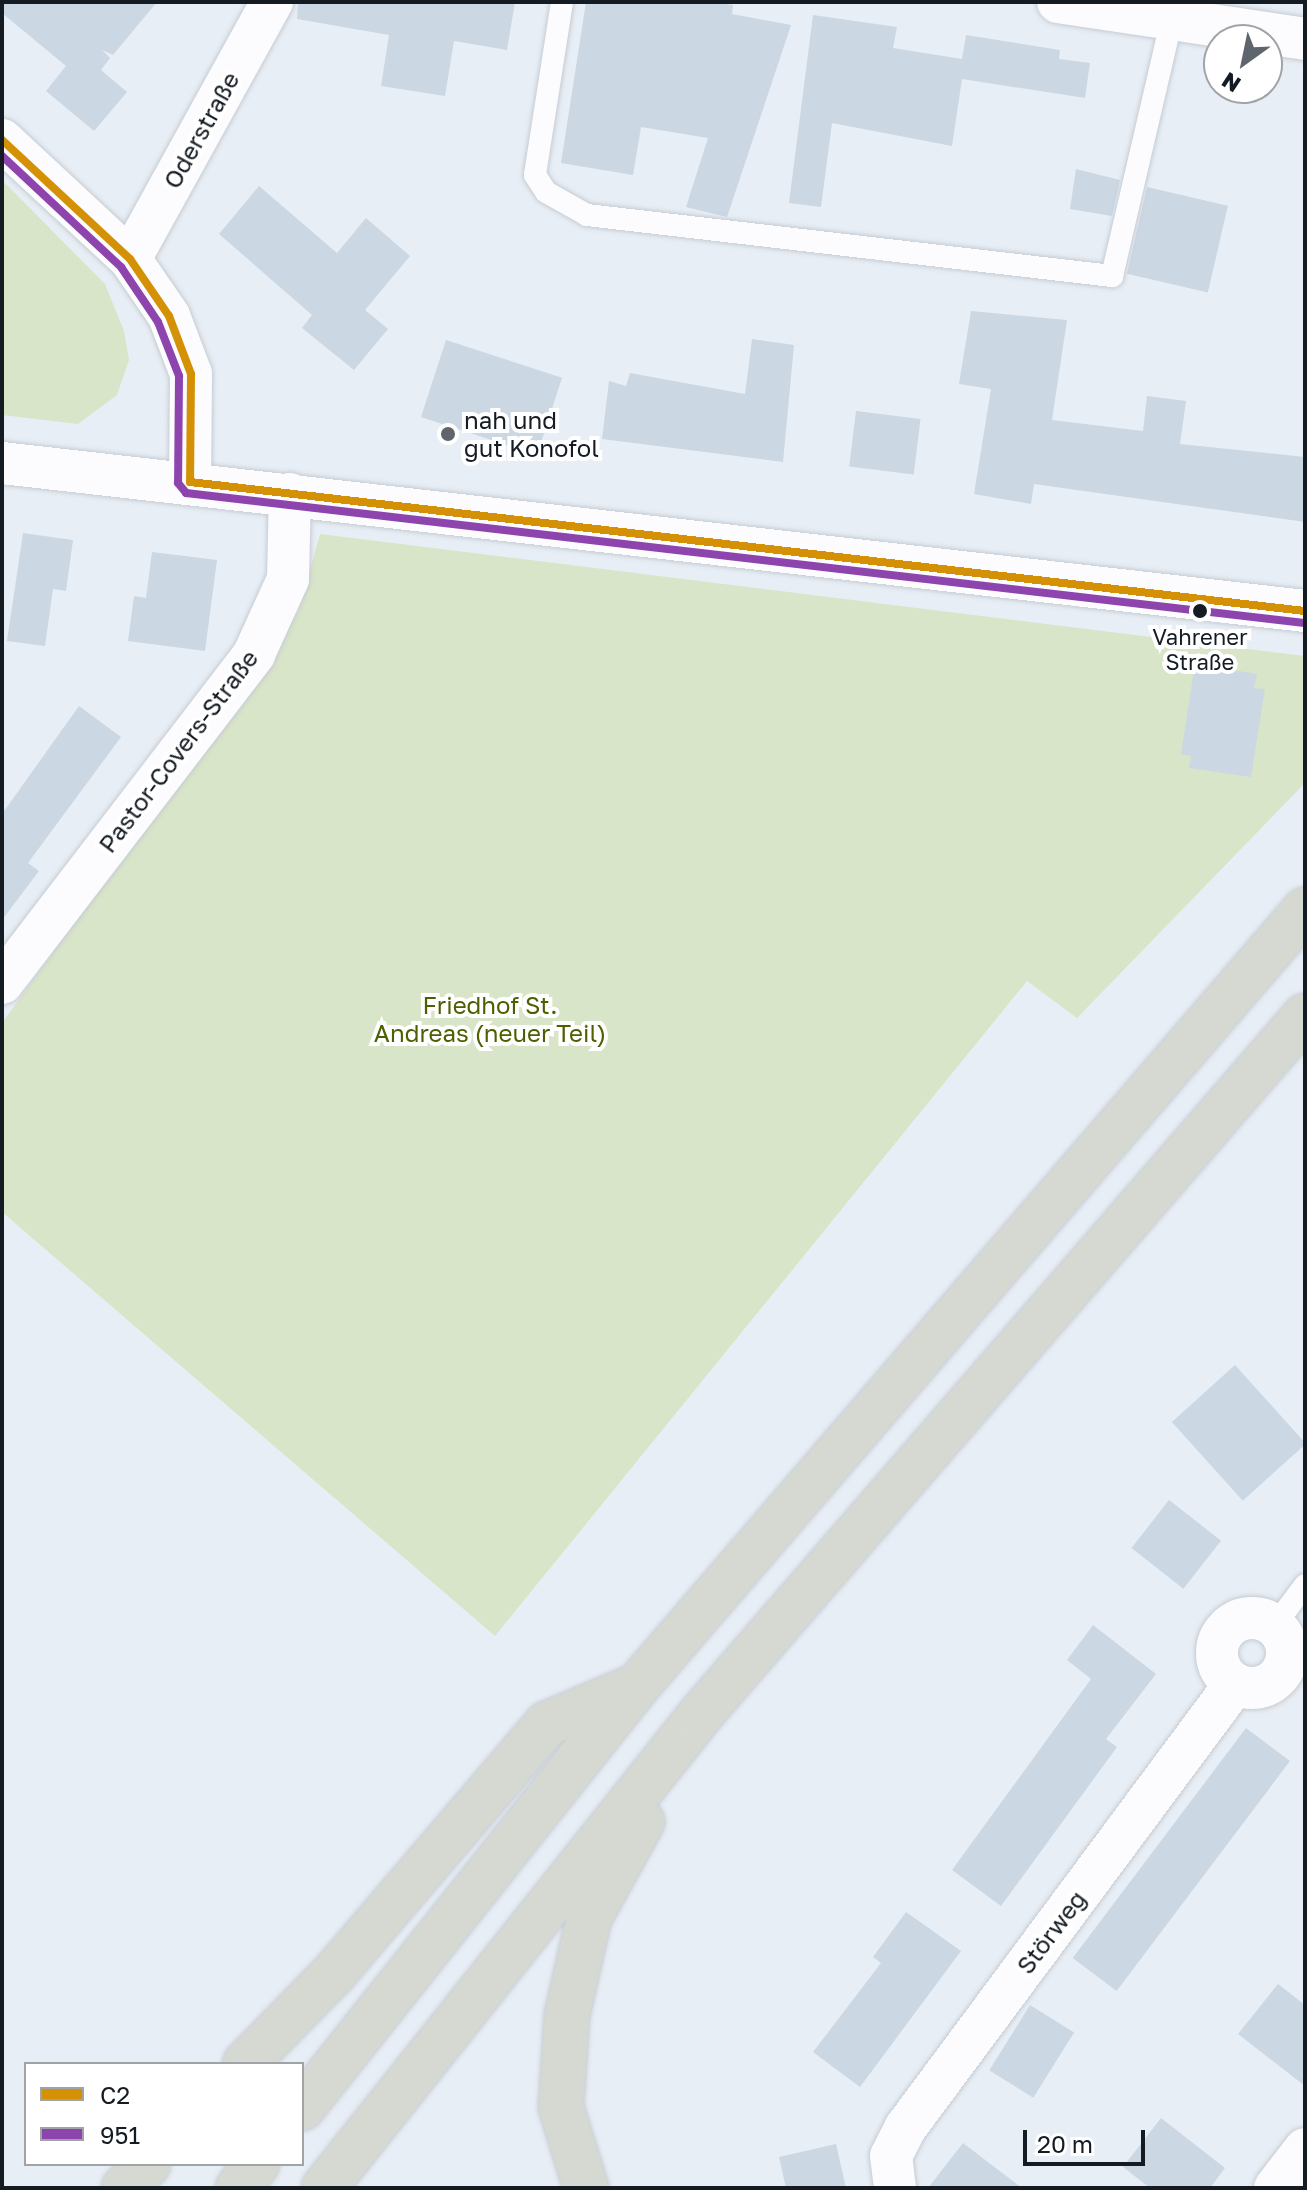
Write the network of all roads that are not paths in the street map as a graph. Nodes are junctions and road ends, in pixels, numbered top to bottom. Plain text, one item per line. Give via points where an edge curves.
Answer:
1 (272, 2) edge
2 (562, 2) edge
3 (1058, 2) edge
4 (1172, 19) junction
5 (1305, 39) edge
6 (2, 140) edge
7 (130, 259) junction
8 (2, 463) edge
9 (190, 482) junction
10 (290, 494) junction
11 (1305, 611) edge
12 (1305, 910) edge
13 (2, 983) edge
14 (1305, 1016) edge
15 (1305, 1585) edge
16 (1275, 1625) joint
17 (638, 1685) junction
18 (701, 1714) junction
19 (247, 2062) edge
20 (304, 2105) edge
21 (1305, 2149) edge
22 (146, 2166) edge
23 (255, 2166) edge
24 (124, 2188) edge
25 (238, 2188) edge
26 (324, 2188) edge
27 (586, 2188) edge
28 (895, 2188) edge
29 (1275, 2188) edge

1 - 7 street, Oderstraße
2 - 4 lane via 535,175 546,192 587,215 1112,276
3 - 4 street
4 - 5 street
6 - 7 street
7 - 9 street via 169,316 191,374
8 - 9 street
9 - 10 street
10 - 11 street
10 - 13 street, Pastor-Covers-Straße via 288,579 254,654
12 - 17 highway
14 - 18 highway
15 - 16 lane
16 - 28 street, Störweg via 1237,1620 1222,1633 1218,1661 1235,1684 906,2127 891,2156
17 - 19 highway via 547,1724 335,1972
17 - 20 highway
18 - 26 highway
18 - 27 highway via 589,1918 567,2015 561,2107
21 - 29 street
22 - 24 highway
23 - 25 highway

